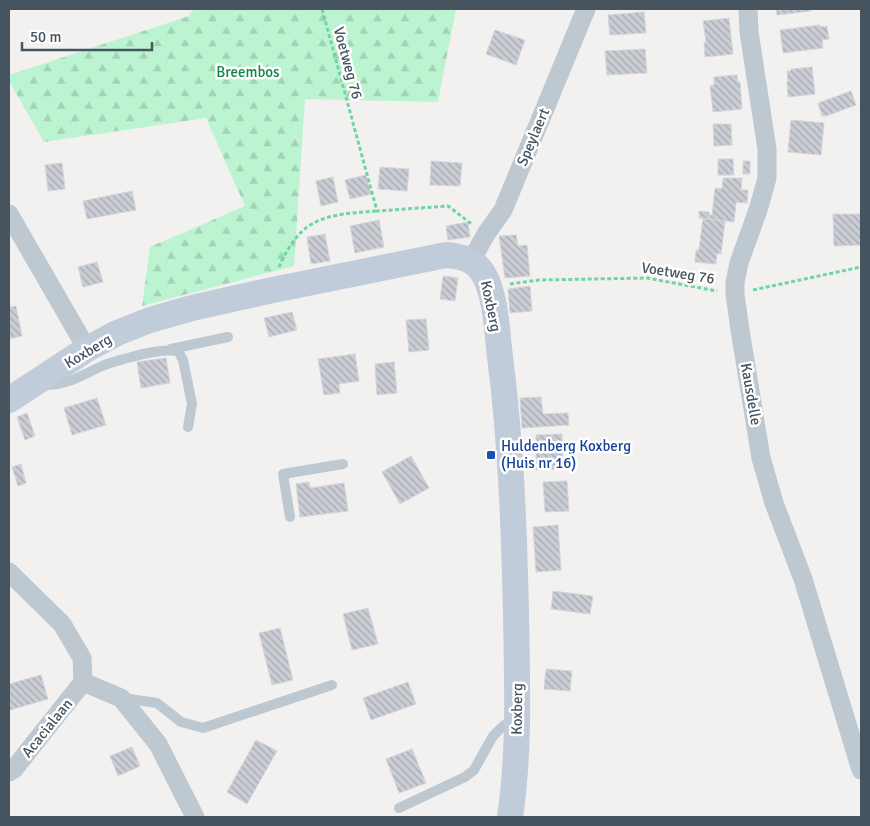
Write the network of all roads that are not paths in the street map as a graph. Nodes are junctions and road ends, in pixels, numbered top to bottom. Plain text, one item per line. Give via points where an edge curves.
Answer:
1 (586, 9) edge
2 (748, 9) edge
3 (9, 214) edge
4 (470, 261) junction
5 (228, 337) dead end
6 (87, 349) junction
7 (168, 350) junction
8 (33, 385) junction
9 (9, 400) edge
10 (188, 427) dead end
11 (343, 464) dead end
12 (290, 518) dead end
13 (9, 572) edge
14 (83, 682) junction
15 (332, 685) dead end
16 (121, 698) junction
17 (517, 718) junction
18 (861, 770) edge
19 (9, 772) edge
20 (399, 808) dead end
21 (195, 817) edge
22 (510, 817) edge

1 - 4 street, Speylaert via 503,210
2 - 18 street, Kausdelle via 767,149 767,178 735,282 740,330 762,458 774,503 802,579
3 - 6 street
4 - 6 street, Koxberg via 446,255 192,308 150,320
4 - 17 street, Koxberg via 484,274 490,288 505,394 514,527
5 - 7 lane
6 - 8 street, Koxberg
7 - 8 lane via 105,365 55,386
7 - 10 lane via 178,351 183,360 192,404
8 - 9 street, Koxberg
11 - 12 lane via 283,474
13 - 14 street via 62,624 82,658
14 - 16 street
14 - 19 street, Acacialaan
15 - 16 lane via 203,728 181,722 157,703
16 - 21 street via 158,744
17 - 20 lane via 494,736 474,770 465,777
17 - 22 street, Koxberg via 515,787

